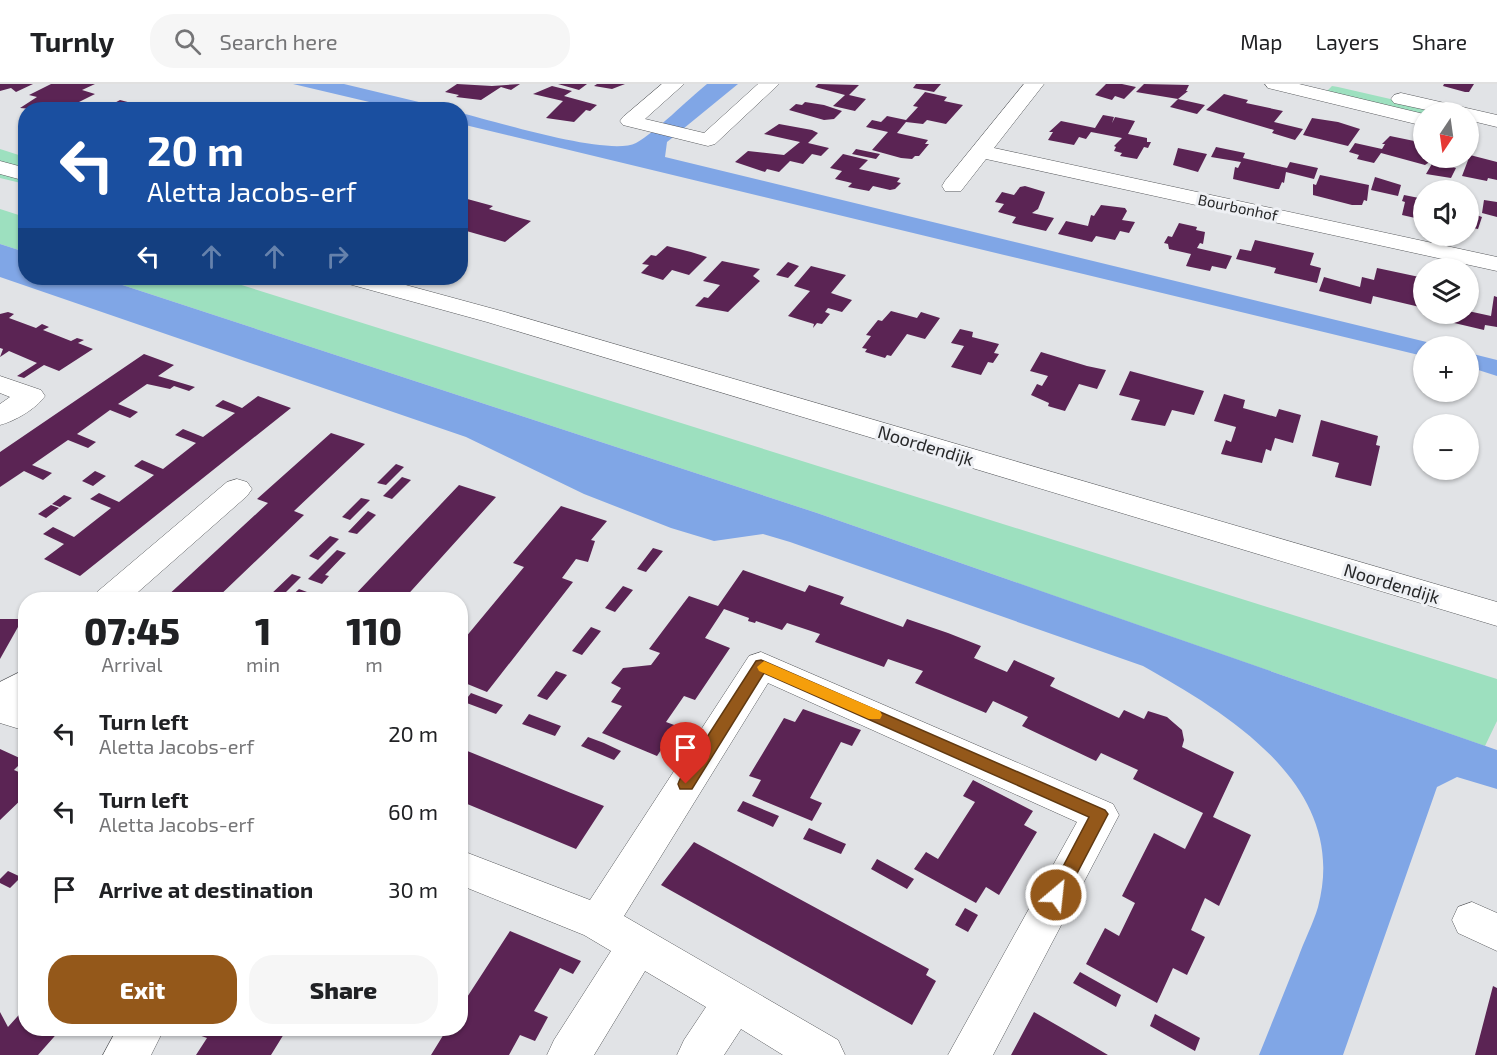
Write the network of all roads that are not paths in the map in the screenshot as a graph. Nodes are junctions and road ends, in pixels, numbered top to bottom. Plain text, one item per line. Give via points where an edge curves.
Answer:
1 (674, 84) edge
2 (769, 84) edge
3 (1034, 84) edge
4 (1275, 84) edge
5 (1336, 84) edge
6 (1316, 89) edge
7 (1417, 102) edge
8 (1413, 117) edge
9 (1479, 117) edge
10 (1497, 121) edge
11 (1479, 133) edge
12 (1497, 137) edge
13 (979, 151) junction
14 (0, 167) edge
15 (18, 173) edge
16 (0, 182) edge
17 (18, 186) edge
18 (953, 186) dead end
19 (1497, 264) edge
20 (379, 285) edge
21 (0, 384) edge
22 (0, 416) edge
23 (237, 489) dead end
24 (117, 592) edge
25 (1497, 614) edge
26 (18, 687) edge
27 (0, 699) edge
28 (0, 709) edge
29 (18, 715) edge
30 (468, 870) edge
31 (598, 922) junction
32 (638, 945) junction
33 (735, 1000) junction
34 (138, 1036) edge
35 (125, 1055) edge
36 (569, 1055) edge
37 (699, 1055) edge
38 (823, 1055) edge
39 (970, 1055) edge

1 - 2 street via 630,121 708,140
3 - 13 street
4 - 6 street
5 - 7 street
6 - 8 street
9 - 10 street
11 - 12 street
13 - 18 street
13 - 19 street, Bourbonhof
14 - 15 street
16 - 17 street
20 - 25 street, Noordendijk
21 - 22 street via 31,396
23 - 24 street
26 - 27 street
28 - 29 street
30 - 31 street
31 - 32 street
31 - 39 street via 761,665 1100,814
32 - 33 street
32 - 36 street
33 - 37 street
33 - 38 street
34 - 35 street

